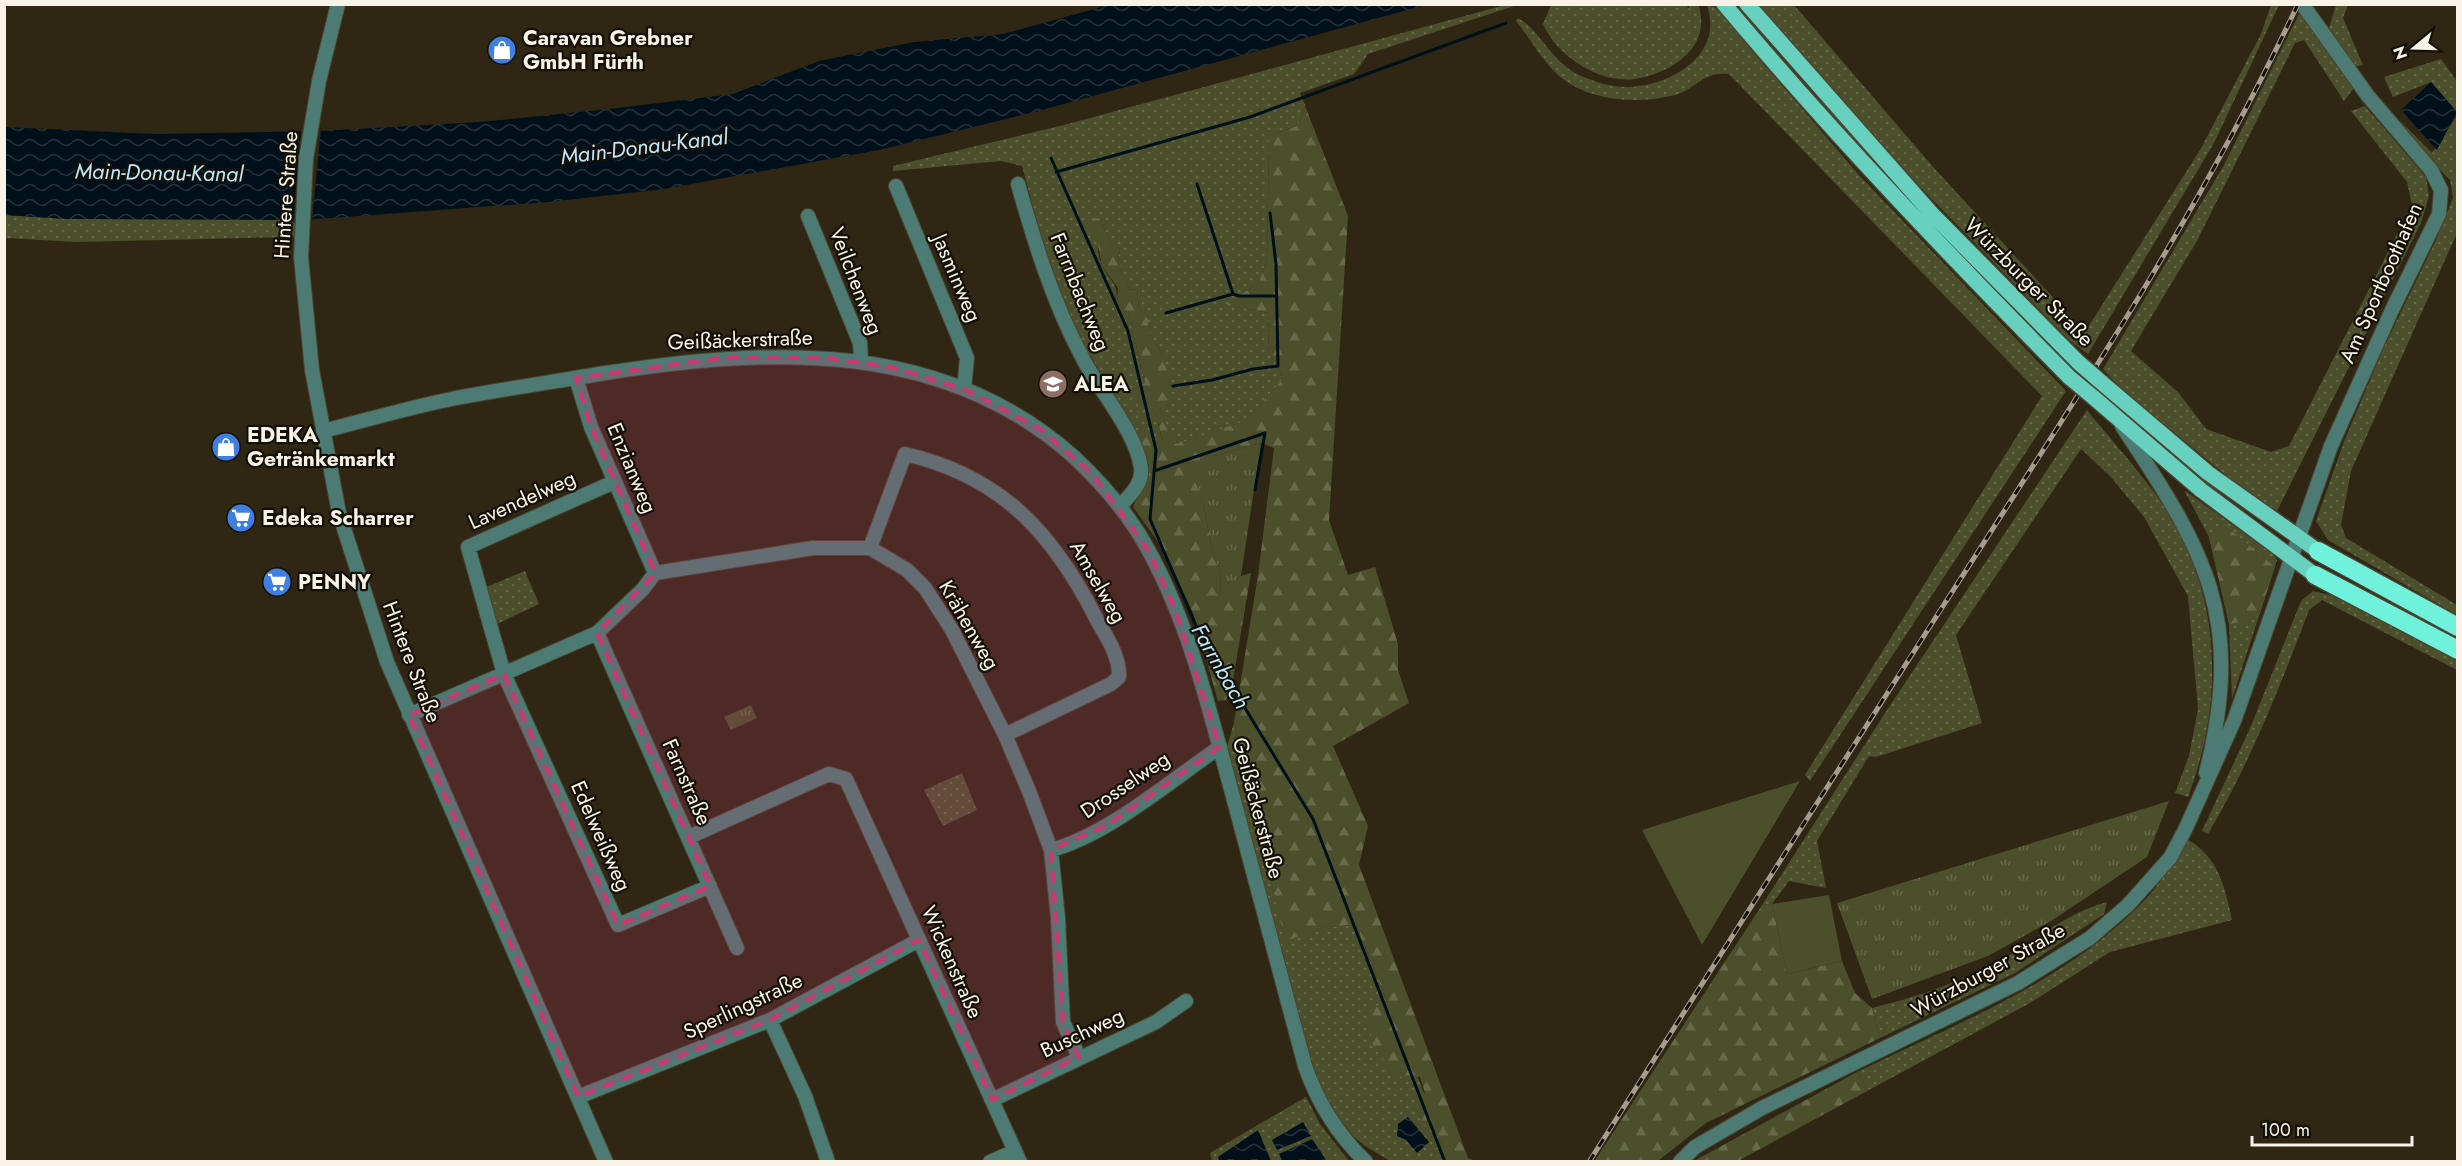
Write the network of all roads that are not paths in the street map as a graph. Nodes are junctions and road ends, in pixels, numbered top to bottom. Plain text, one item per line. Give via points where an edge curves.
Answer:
1 (338, 4) edge
2 (1724, 4) edge
3 (1747, 4) edge
4 (2306, 8) dead end
5 (1018, 184) dead end
6 (896, 186) dead end
7 (808, 216) dead end
8 (861, 362) junction
9 (576, 378) junction
10 (964, 389) junction
11 (2118, 419) junction
12 (322, 430) junction
13 (614, 482) junction
14 (1120, 506) junction
15 (2297, 537) junction
16 (870, 548) junction
17 (2318, 551) joint
18 (2291, 556) junction
19 (655, 573) junction
20 (2315, 574) joint
21 (2457, 627) edge
22 (597, 633) junction
23 (2457, 650) edge
24 (504, 674) junction
25 (409, 715) junction
26 (1005, 735) junction
27 (1220, 747) junction
28 (2197, 807) junction
29 (689, 837) junction
30 (1051, 850) junction
31 (710, 886) junction
32 (919, 940) junction
33 (737, 948) dead end
34 (1186, 1001) dead end
35 (770, 1020) junction
36 (1079, 1057) junction
37 (578, 1097) junction
38 (992, 1100) junction
39 (1017, 1156) edge
40 (606, 1161) edge
41 (828, 1161) edge
42 (990, 1161) edge
43 (1366, 1161) edge
44 (1680, 1161) edge

1 - 12 street, Hintere Straße via 319,81 306,159 301,257 309,349
2 - 11 main road, Würzburger Straße, bridge via 1790,84 1907,212 2069,377
3 - 15 main road, Würzburger Straße, bridge via 1932,214 2079,362 2208,473
4 - 15 street, Am Sportboothafen via 2368,96 2431,170 2441,190 2436,221 2391,310 2331,446
5 - 14 street, Farrnbachweg via 1071,334 1121,420 1141,469 1138,486
6 - 10 street, Jasminweg via 967,358
7 - 8 street, Veilchenweg via 860,343
8 - 9 street, Geißäckerstraße via 784,355 727,357
8 - 10 street, Geißäckerstraße
9 - 12 street, Geißäckerstraße via 458,398
9 - 13 street, Enzianweg
10 - 14 street, Geißäckerstraße via 1039,428 1091,472
11 - 18 main road, Würzburger Straße via 2201,490
11 - 28 street via 2189,533 2204,565 2222,639 2223,668 2214,741
12 - 25 street, Hintere Straße via 339,513 368,607
13 - 19 street, Enzianweg
13 - 24 street, Lavendelweg via 468,547
14 - 27 street, Geißäckerstraße via 1149,551 1175,609
15 - 17 main road, Würzburger Straße
15 - 18 street, Am Sportboothafen
16 - 19 street via 813,548
16 - 26 street, Krähenweg via 907,570 938,605
16 - 26 street, Amselweg via 905,454 928,459 979,483 1020,511 1050,541 1074,575 1118,661 1119,677
17 - 21 highway
18 - 20 main road, Würzburger Straße
18 - 28 street, Würzburger Straße via 2234,721
19 - 22 street
20 - 23 highway
22 - 24 street
22 - 29 street, Farnstraße
24 - 25 street
24 - 31 street, Edelweißweg via 618,925
25 - 37 street, Hintere Straße
26 - 30 street, Krähenweg
27 - 30 street, Drosselweg via 1108,825 1071,845
27 - 43 street, Geißäckerstraße via 1305,1066 1329,1119
28 - 44 street, Würzburger Straße via 2170,858 2128,905 2090,938 2018,983 1753,1113 1695,1147
29 - 31 street, Farnstraße
29 - 32 street, Wickenstraße via 829,774 846,779
30 - 36 street, Krähenweg via 1063,1022
31 - 33 street, Farnstraße
32 - 35 street, Sperlingstraße
32 - 38 street, Wickenstraße
34 - 36 street, Buschweg via 1156,1022
35 - 37 street, Sperlingstraße
35 - 41 street via 805,1096
36 - 38 street, Buschweg
37 - 40 street, Hintere Straße
38 - 39 street, Wickenstraße
39 - 42 street

